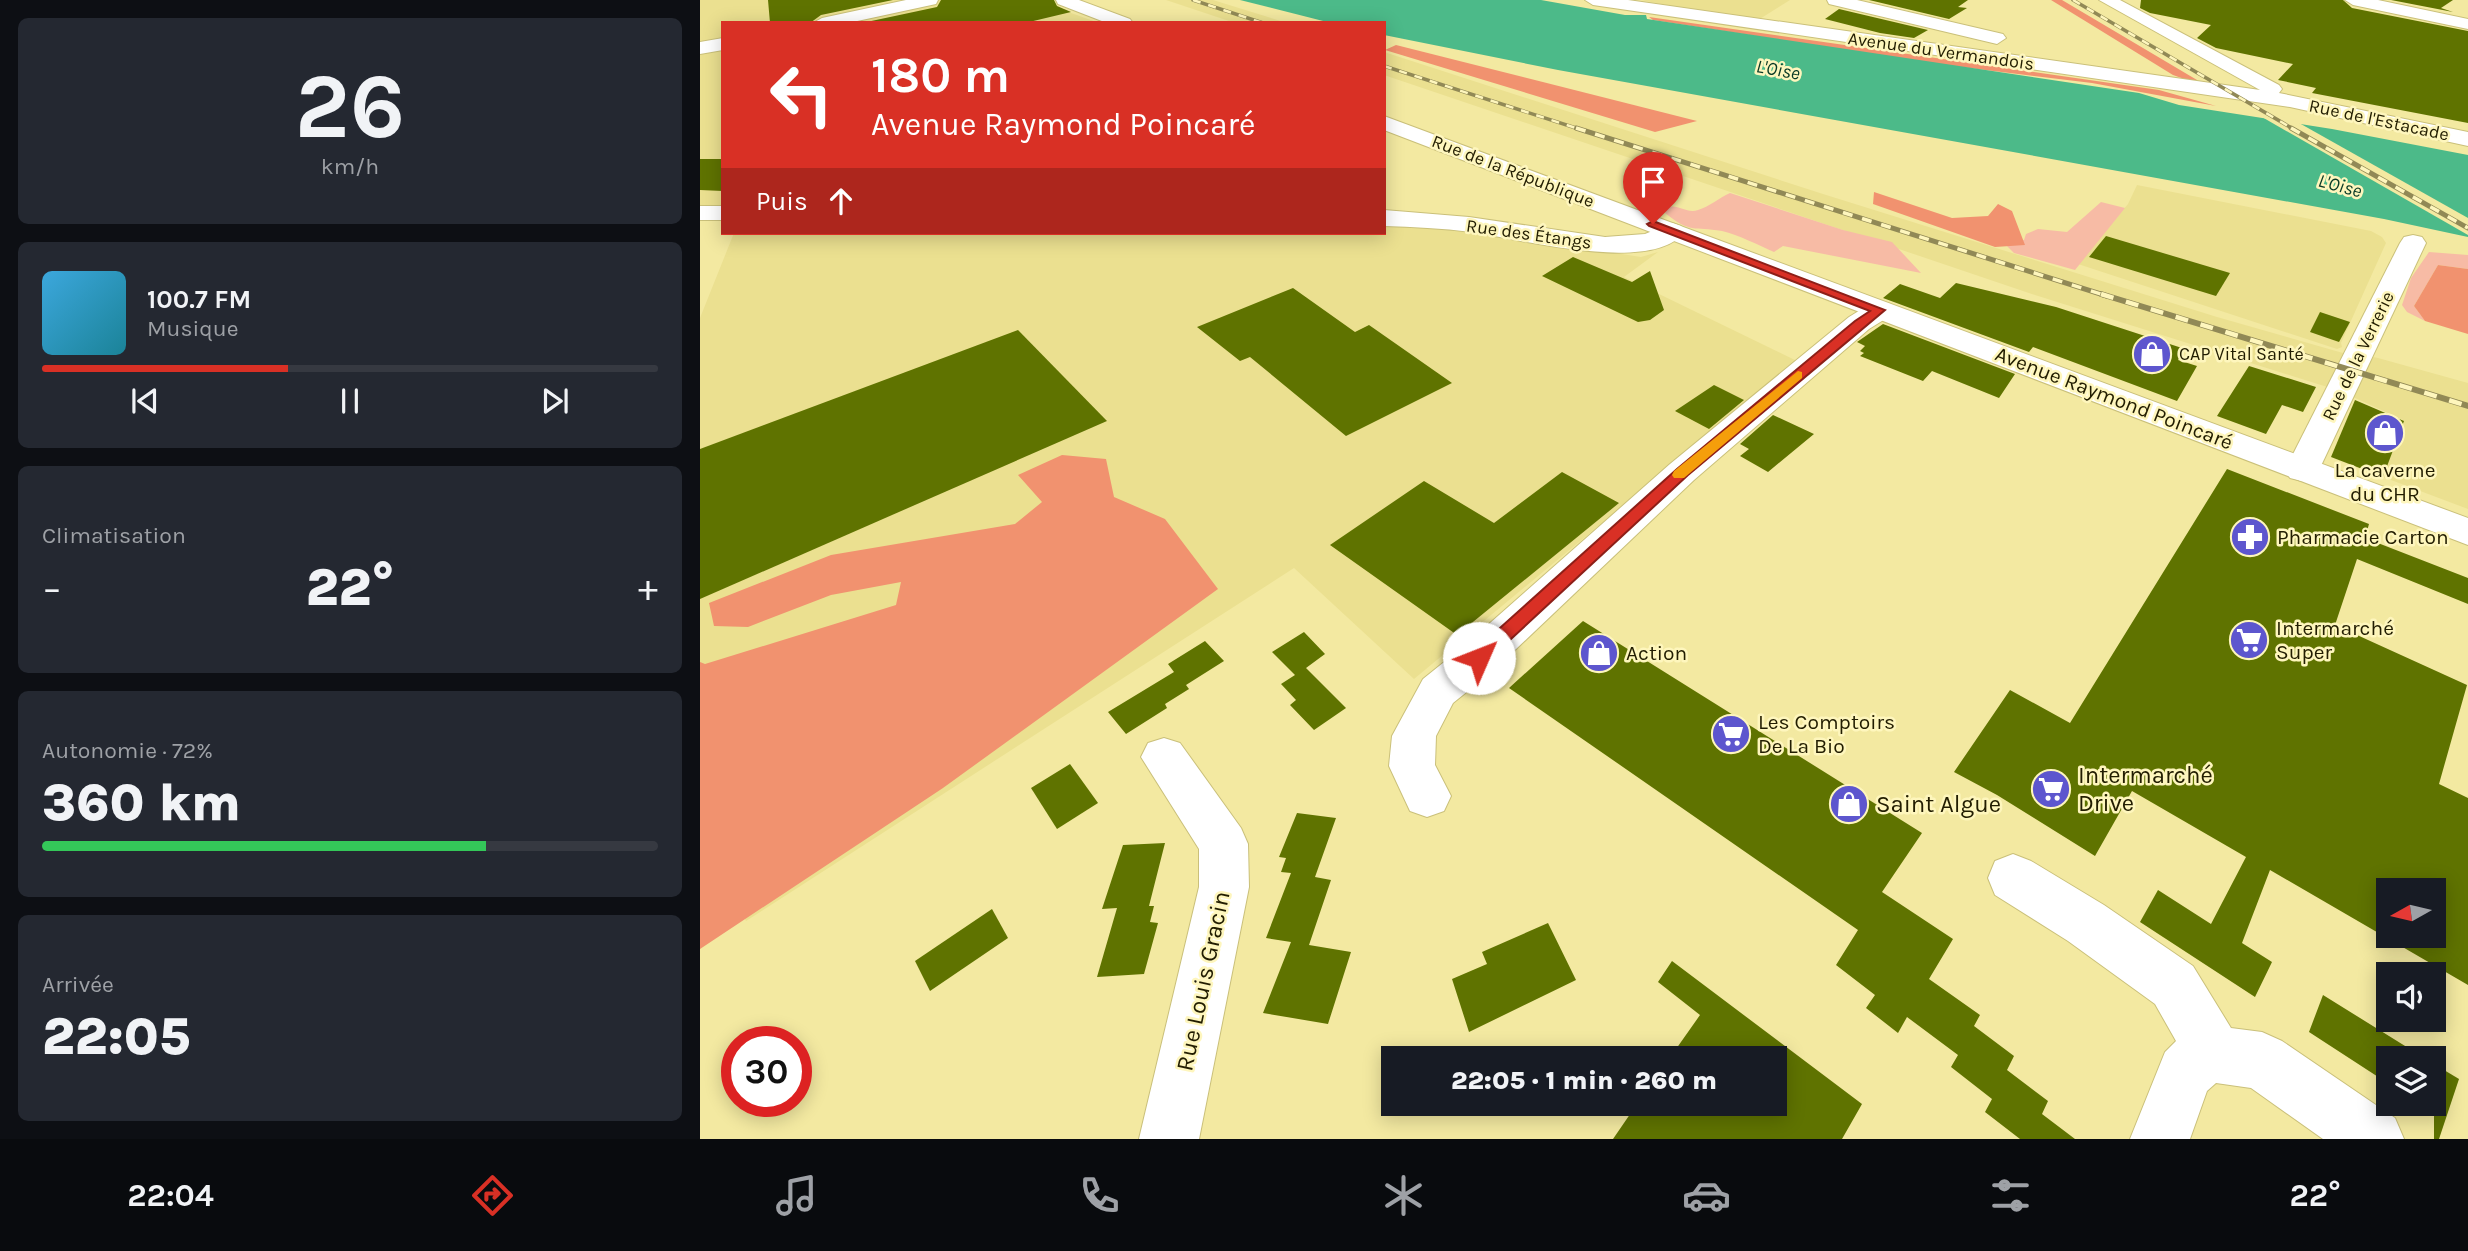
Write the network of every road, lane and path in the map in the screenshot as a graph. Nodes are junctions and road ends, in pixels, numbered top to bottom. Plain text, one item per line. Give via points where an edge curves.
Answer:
1 (930, 0) edge
2 (1064, 0) edge
3 (1593, 0) edge
4 (1835, 0) edge
5 (2107, 0) edge
6 (2353, 0) edge
7 (1787, 6) dead end
8 (831, 21) edge
9 (1119, 21) edge
10 (2468, 24) edge
11 (1760, 26) junction
12 (721, 44) edge
13 (700, 48) edge
14 (2074, 69) junction
15 (2290, 101) junction
16 (1386, 123) edge
17 (2468, 139) edge
18 (700, 213) edge
19 (721, 213) edge
20 (1386, 218) edge
21 (1672, 232) junction
22 (2413, 243) dead end
23 (1760, 265) joint
24 (1880, 310) junction
25 (2302, 470) junction
26 (2468, 532) edge
27 (1164, 757) dead end
28 (1427, 796) dead end
29 (2013, 878) dead end
30 (2215, 1054) junction
31 (1169, 1139) edge
32 (2160, 1139) edge
33 (2374, 1139) edge

1 - 8 street
2 - 9 street
3 - 11 street, Avenue du Vermandois
4 - 14 street via 2071,55
5 - 15 street
6 - 10 street
7 - 11 street
11 - 14 street, Avenue du Vermandois
12 - 13 street
14 - 15 street, Avenue du Vermandois
15 - 17 street, Rue de l'Estacade
16 - 21 street, Rue de la République
18 - 19 street
20 - 21 street, Rue des Étangs via 1478,225 1581,244 1656,241
21 - 23 street, Rue de la République
22 - 25 street, Rue de la Verrerie
23 - 24 street, Avenue Raymond Poincaré
24 - 25 street, Avenue Raymond Poincaré
24 - 28 street via 1682,472 1437,691 1414,736 1412,766
25 - 26 street, Avenue Raymond Poincaré
27 - 31 street, Rue Louis Gracin via 1224,844 1224,887
29 - 30 street via 2174,985
30 - 32 street via 2202,1056 2185,1072
30 - 33 street via 2262,1061

